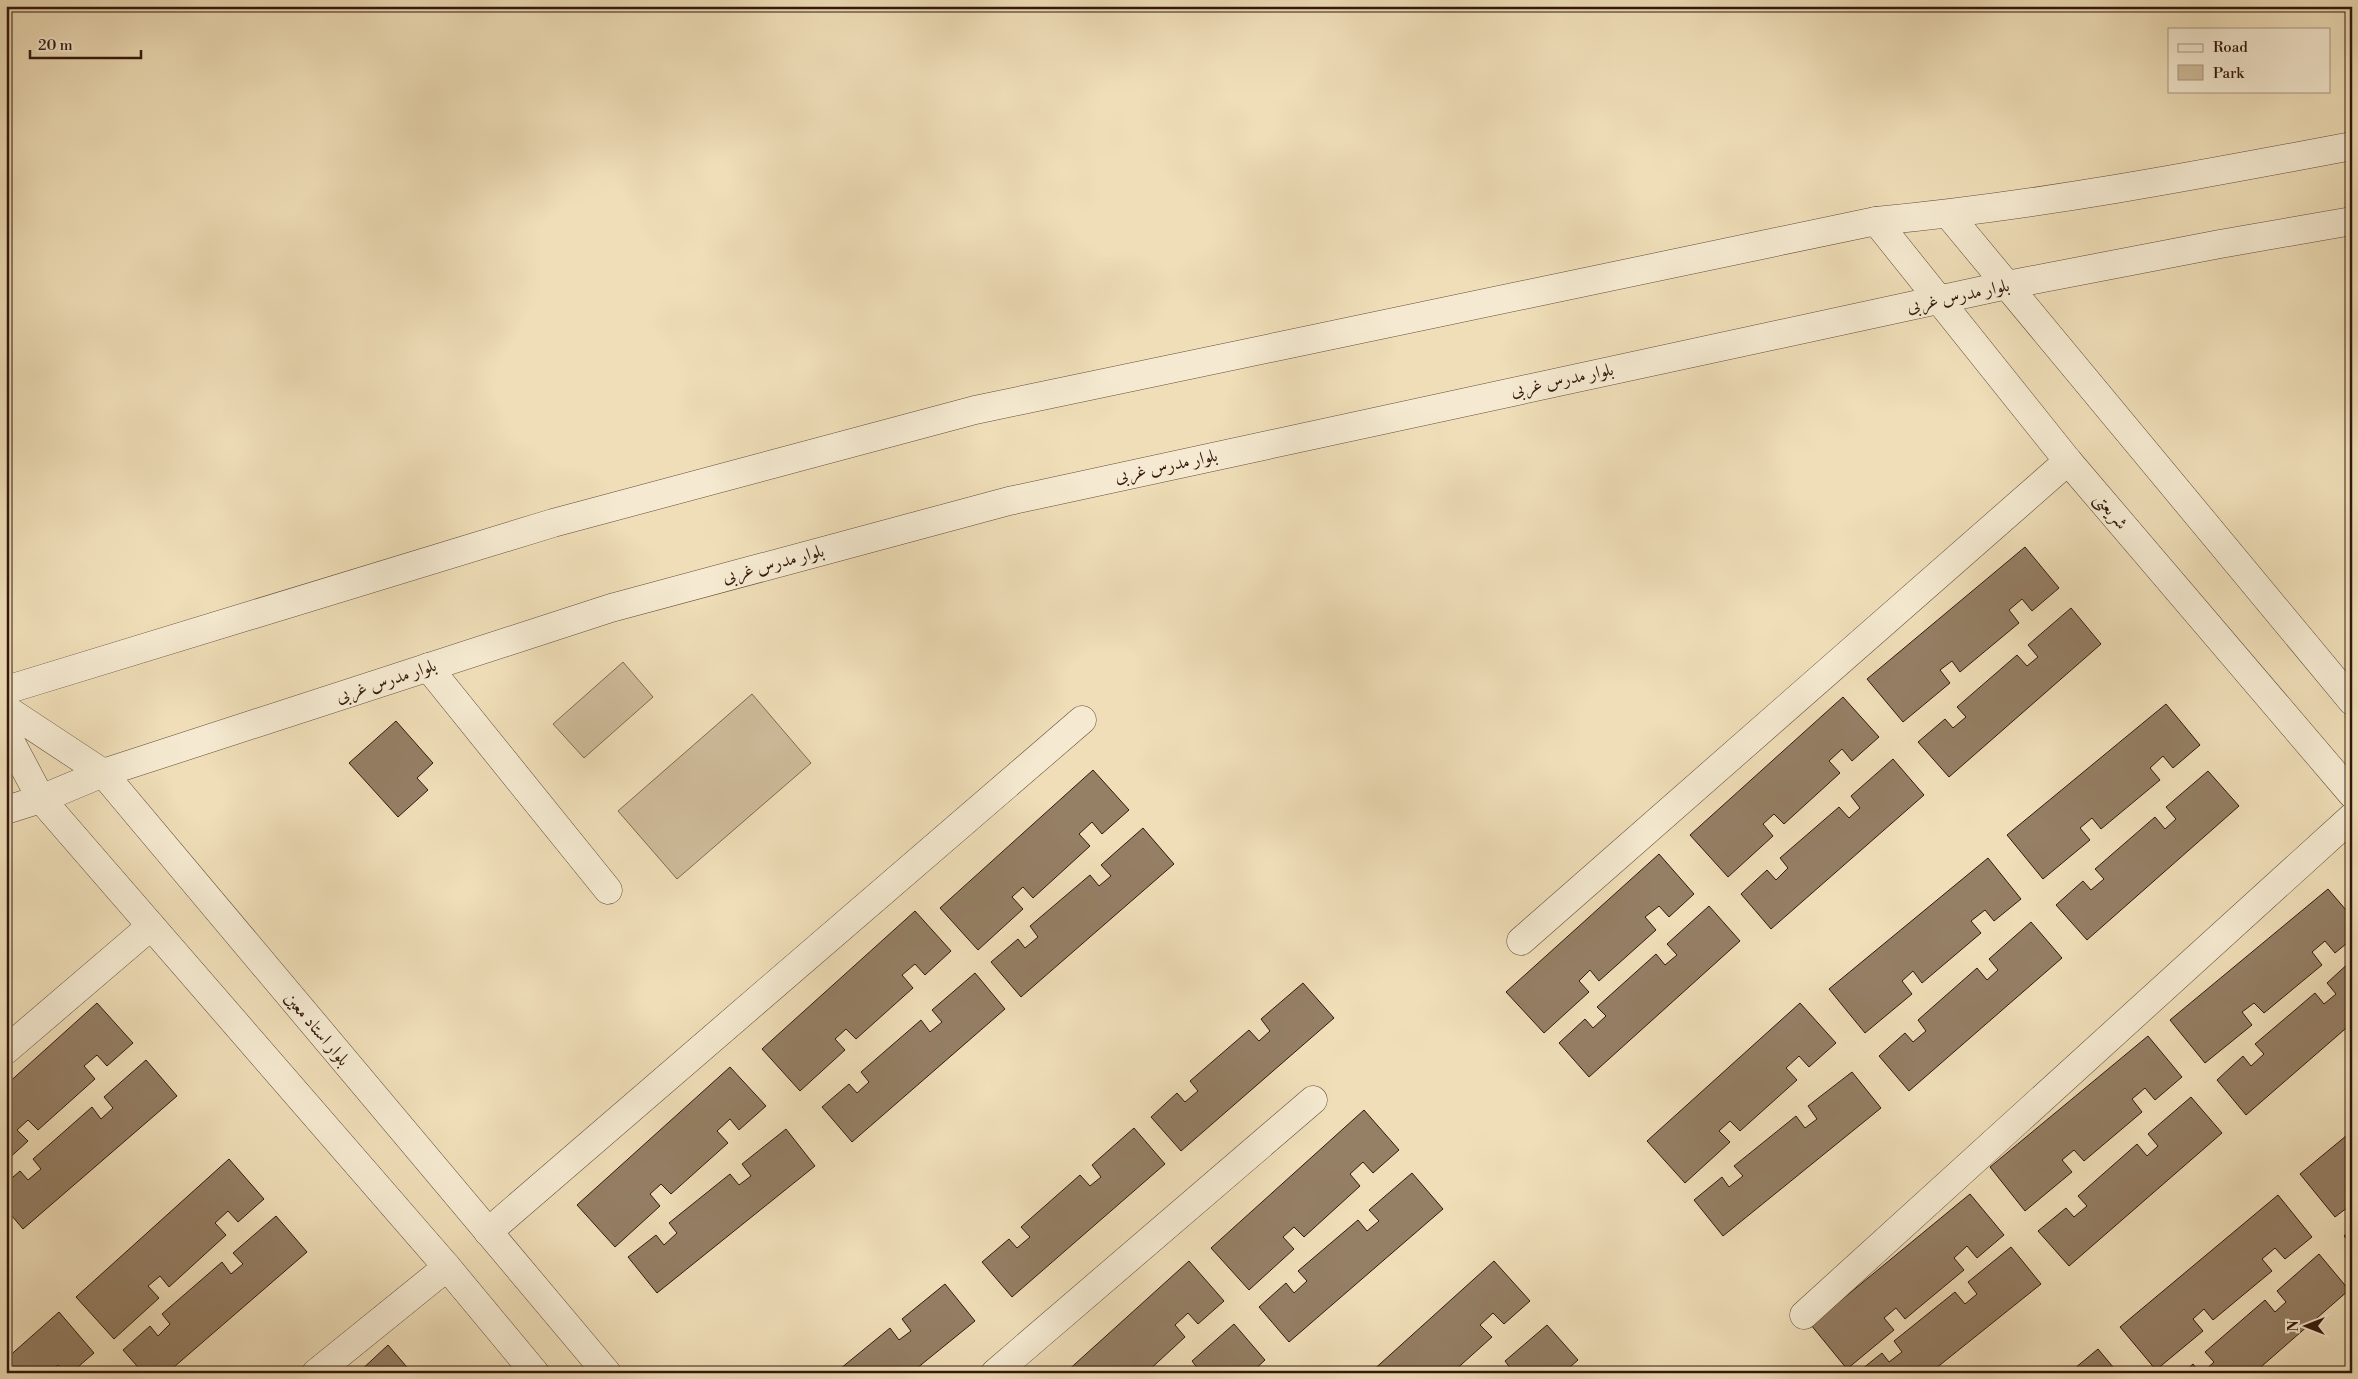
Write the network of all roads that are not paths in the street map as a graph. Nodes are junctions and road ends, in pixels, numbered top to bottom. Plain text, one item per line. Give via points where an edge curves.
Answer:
1 (2352, 146) edge
2 (1948, 214) junction
3 (1876, 221) junction
4 (2352, 222) edge
5 (2007, 285) junction
6 (1939, 300) junction
7 (2068, 461) junction
8 (428, 668) junction
9 (6, 690) edge
10 (2352, 700) edge
11 (6, 709) edge
12 (1082, 720) dead end
13 (6, 734) edge
14 (103, 773) junction
15 (2352, 794) edge
16 (41, 799) junction
17 (6, 810) edge
18 (2352, 817) edge
19 (608, 890) dead end
20 (151, 926) junction
21 (1521, 941) dead end
22 (6, 1050) edge
23 (1314, 1100) dead end
24 (488, 1232) junction
25 (447, 1267) junction
26 (1804, 1315) dead end
27 (316, 1373) edge
28 (535, 1373) edge
29 (606, 1373) edge
30 (995, 1373) edge

1 - 2 street via 2171,181
2 - 3 street
2 - 5 street
3 - 6 street, شریعتی
3 - 9 street via 974,410 553,523
4 - 5 street, بلوار مدرس غربی
5 - 6 street, بلوار مدرس غربی
5 - 10 street
6 - 7 street, شریعتی
6 - 8 street, بلوار مدرس غربی via 1009,500 611,608
7 - 15 street, شریعتی
7 - 21 street
8 - 14 street, بلوار مدرس غربی
8 - 19 street
11 - 14 street, بلوار استاد معین
12 - 24 street
13 - 16 street
14 - 16 street, بلوار مدرس غربی
14 - 24 street, بلوار استاد معین
16 - 17 street, بلوار مدرس غربی
16 - 20 street
18 - 26 street
20 - 22 street
20 - 25 street
23 - 30 street
24 - 29 street, بلوار استاد معین
25 - 27 street
25 - 28 street

